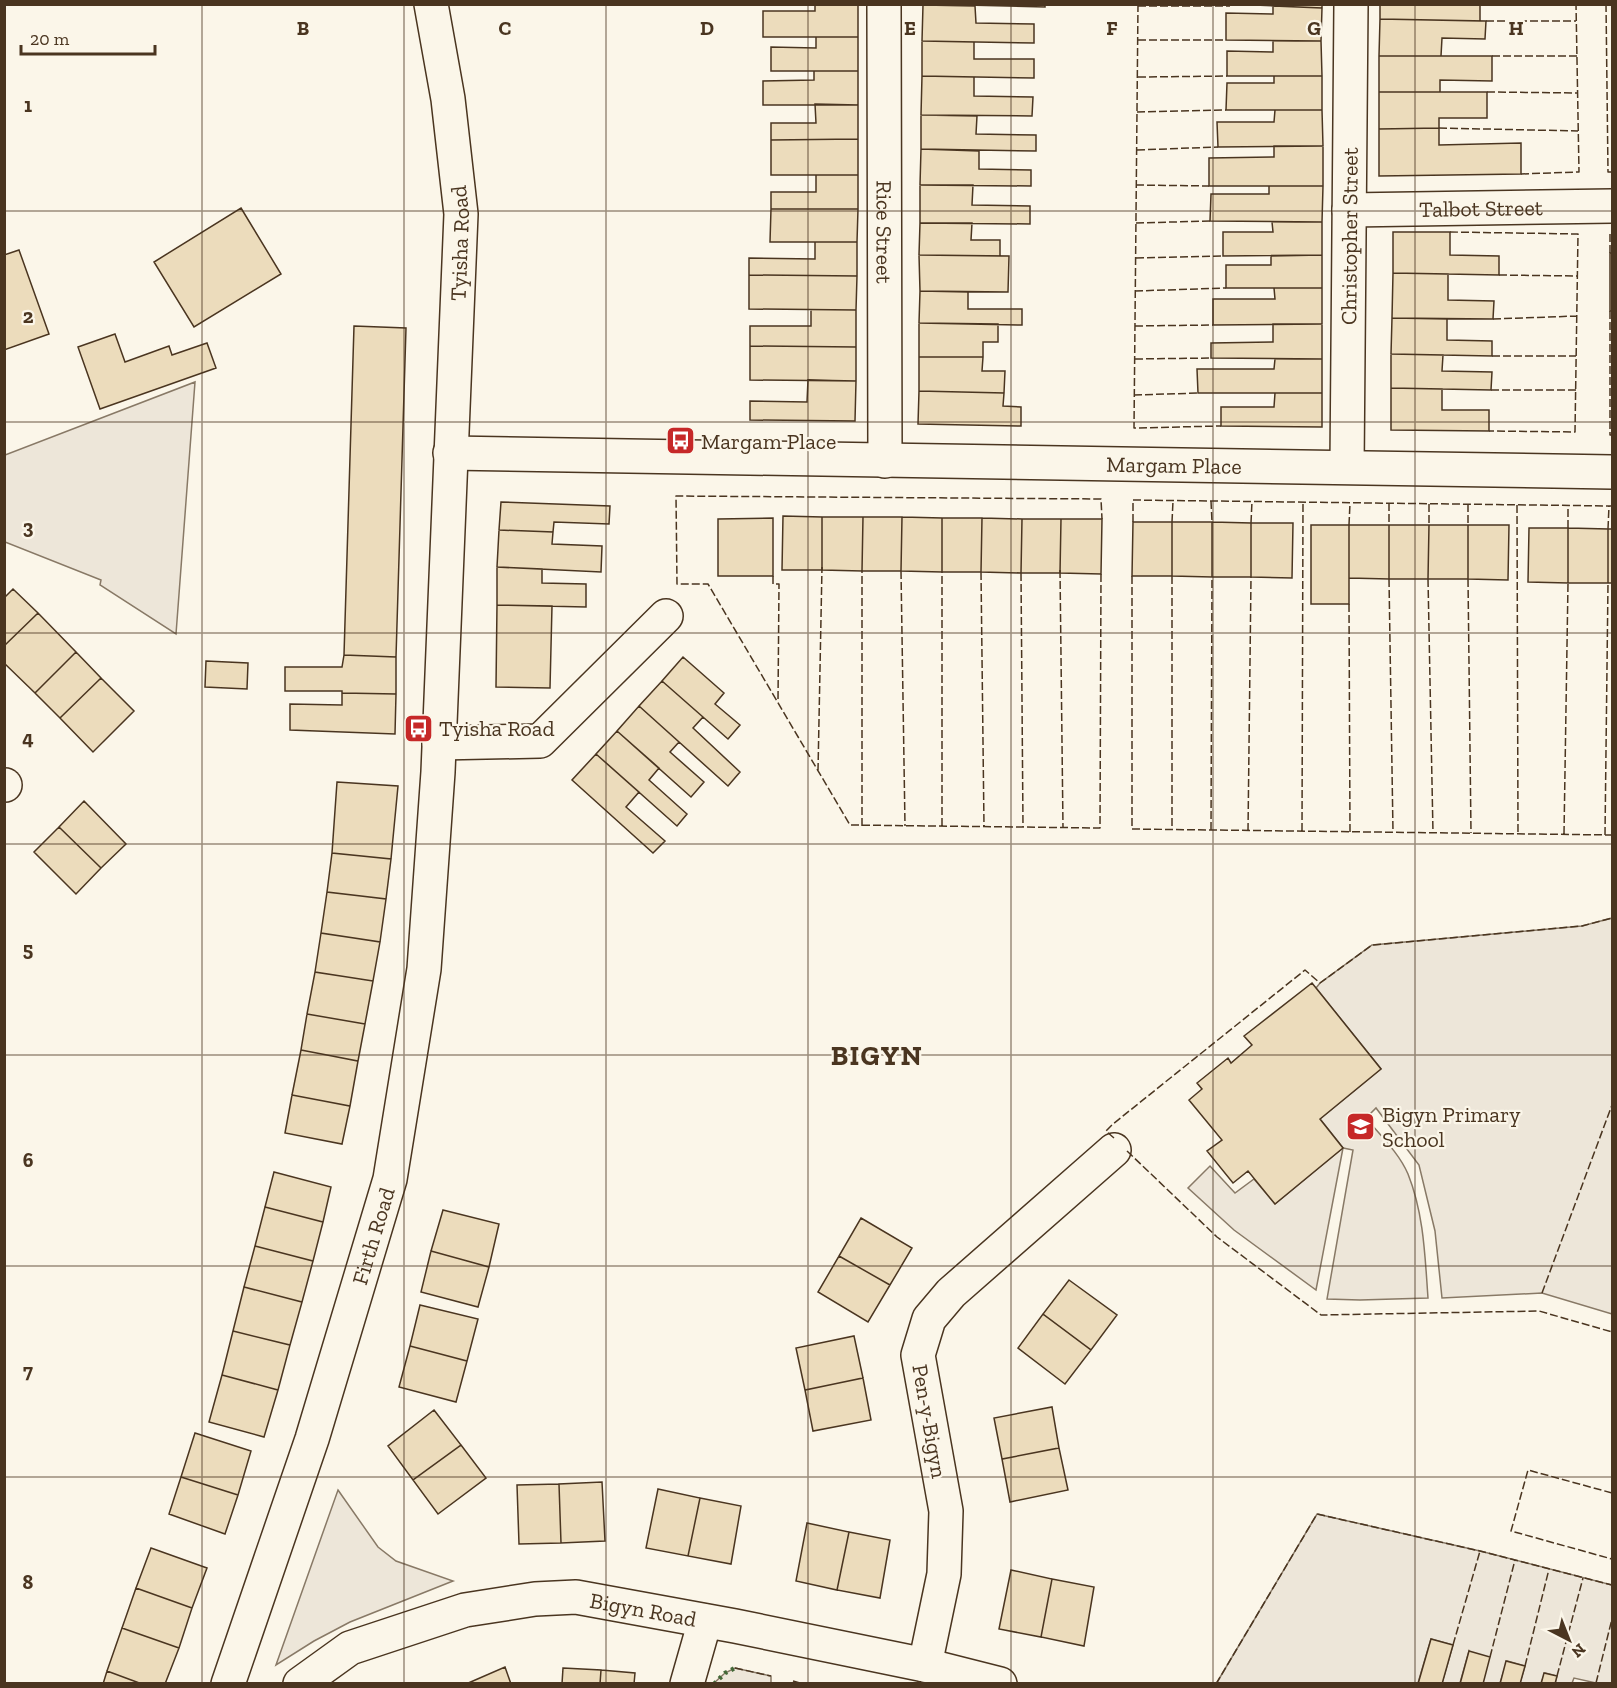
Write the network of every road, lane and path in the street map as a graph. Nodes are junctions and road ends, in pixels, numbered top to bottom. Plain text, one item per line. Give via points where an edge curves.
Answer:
1 (431, 4) edge
2 (884, 4) edge
3 (1351, 4) edge
4 (1612, 206) edge
5 (1349, 210) junction
6 (450, 453) junction
7 (885, 460) junction
8 (1347, 467) junction
9 (1612, 472) edge
10 (666, 616) dead end
11 (439, 757) junction
12 (1114, 1150) dead end
13 (705, 1621) junction
14 (925, 1665) junction
15 (228, 1683) edge
16 (300, 1683) edge
17 (687, 1683) edge
18 (1000, 1683) edge

1 - 6 street, Tyisha Road via 461,214
2 - 7 street, Rice Street
3 - 5 street, Christopher Street
4 - 5 street, Talbot Street
5 - 8 street, Christopher Street
6 - 7 street, Margam Place
6 - 11 street, Tyisha Road
7 - 8 street, Margam Place
8 - 9 street, Margam Place
10 - 11 street via 540,741
11 - 15 street, Firth Road via 424,969 390,1179 312,1439
12 - 14 street, Pen-y-Bigyn via 951,1293 929,1319 918,1355 946,1511 944,1574
13 - 14 street, Bigyn Road
13 - 16 street, Bigyn Road via 576,1597 535,1599 465,1610 350,1648
13 - 17 street
14 - 18 street, Bigyn Road

